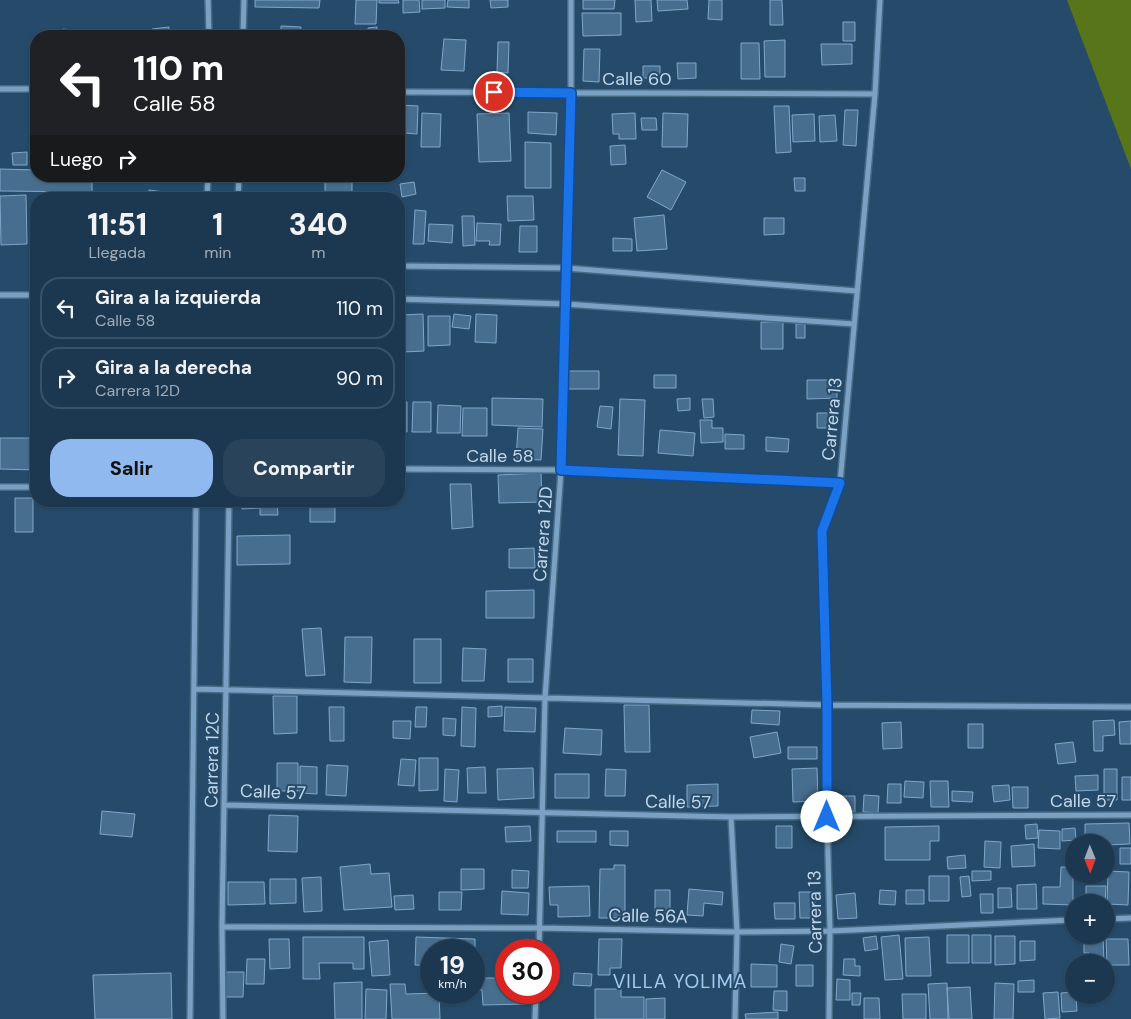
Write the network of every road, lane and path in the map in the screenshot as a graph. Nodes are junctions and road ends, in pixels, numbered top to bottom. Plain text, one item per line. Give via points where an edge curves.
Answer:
1 (208, 0) edge
2 (244, 0) edge
3 (571, 0) edge
4 (880, 0) edge
5 (209, 30) edge
6 (243, 30) edge
7 (0, 89) edge
8 (30, 90) edge
9 (405, 92) edge
10 (571, 93) junction
11 (875, 94) junction
12 (405, 266) edge
13 (566, 268) junction
14 (857, 291) junction
15 (30, 294) edge
16 (0, 295) edge
17 (405, 299) edge
18 (565, 304) junction
19 (854, 324) junction
20 (405, 469) edge
21 (561, 470) junction
22 (840, 483) junction
23 (0, 487) edge
24 (30, 487) edge
25 (196, 507) edge
26 (229, 507) edge
27 (194, 689) junction
28 (226, 690) junction
29 (545, 698) junction
30 (827, 705) junction
31 (1131, 706) edge
32 (225, 805) junction
33 (542, 814) junction
34 (1131, 815) edge
35 (731, 817) junction
36 (827, 817) junction
37 (1131, 918) edge
38 (1115, 919) edge
39 (1065, 920) edge
40 (222, 927) junction
41 (540, 928) junction
42 (830, 930) junction
43 (737, 932) junction
44 (539, 939) edge
45 (536, 1004) edge
46 (190, 1019) edge
47 (222, 1019) edge
48 (535, 1019) edge
49 (735, 1019) edge
50 (829, 1019) edge

1 - 5 street
2 - 6 street
3 - 10 street, Carrera 12D
4 - 11 street, Carrera 13
7 - 8 street
9 - 10 street, Calle 60
10 - 11 street, Calle 60
10 - 13 street, Carrera 12D
11 - 14 street, Carrera 13
12 - 13 street
13 - 14 street
13 - 18 street, Carrera 12D
14 - 19 street, Carrera 13
15 - 16 street
17 - 18 street
18 - 19 street
18 - 21 street, Carrera 12D
19 - 22 street, Carrera 13
20 - 21 street, Calle 58
21 - 22 street, Calle 58
21 - 29 street, Carrera 12D
22 - 30 street, Carrera 13 via 822,531
23 - 24 street
25 - 27 street, Carrera 12C
26 - 28 street, Carrera 12C
27 - 28 street
27 - 46 street, Carrera 12C
28 - 29 street
28 - 32 street, Carrera 12C
29 - 30 street
29 - 33 street, Carrera 12D
30 - 31 street
30 - 36 street, Carrera 13
32 - 33 street, Calle 57
32 - 40 street, Carrera 12C
33 - 35 street, Calle 57
33 - 41 street, Carrera 12D
34 - 36 street, Calle 57
35 - 36 street, Calle 57
35 - 43 street
36 - 42 street, Carrera 13
37 - 38 street
39 - 42 street, Calle 56A
40 - 41 street, Calle 56A
40 - 47 street, Carrera 12C
41 - 43 street, Calle 56A
41 - 44 street, Carrera 12D
42 - 43 street, Calle 56A
42 - 50 street, Carrera 13
43 - 49 street
45 - 48 street

